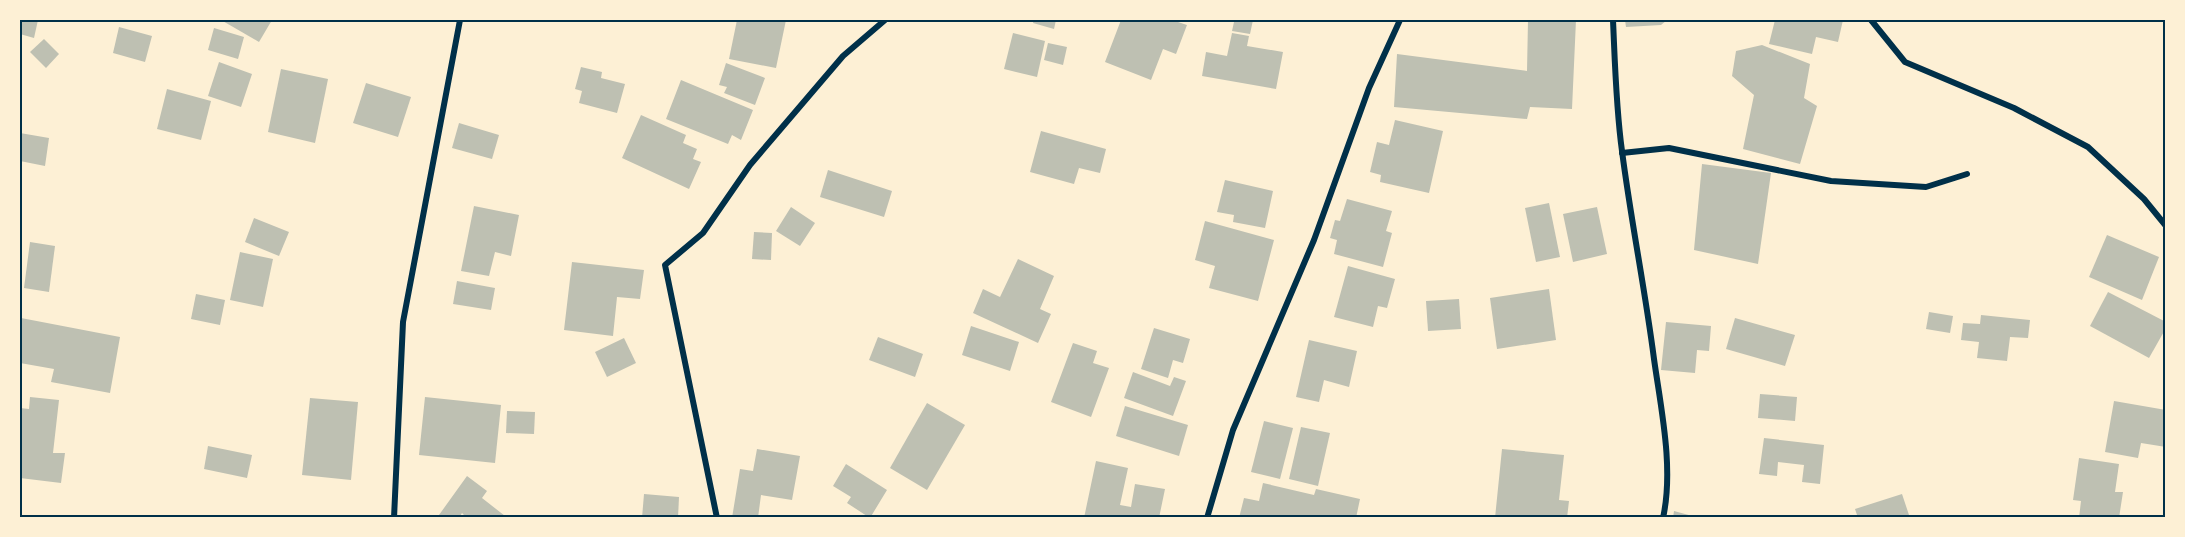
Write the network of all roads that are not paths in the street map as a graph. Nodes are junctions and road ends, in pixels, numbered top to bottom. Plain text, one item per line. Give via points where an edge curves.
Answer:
1 (459, 20) edge
2 (885, 20) edge
3 (1400, 20) edge
4 (1612, 20) edge
5 (1871, 20) edge
6 (1622, 153) junction
7 (1967, 174) dead end
8 (2166, 225) edge
9 (394, 518) edge
10 (717, 518) edge
11 (1207, 518) edge
12 (1663, 518) edge

1 - 9 street via 403,322
2 - 10 street via 843,56 750,165 703,234 664,265
3 - 11 street via 1369,88 1314,240 1233,430
4 - 6 street
5 - 8 street via 1905,62 2014,108 2088,147
6 - 7 street via 1669,148 1831,181 1926,187
6 - 12 street via 1666,450

